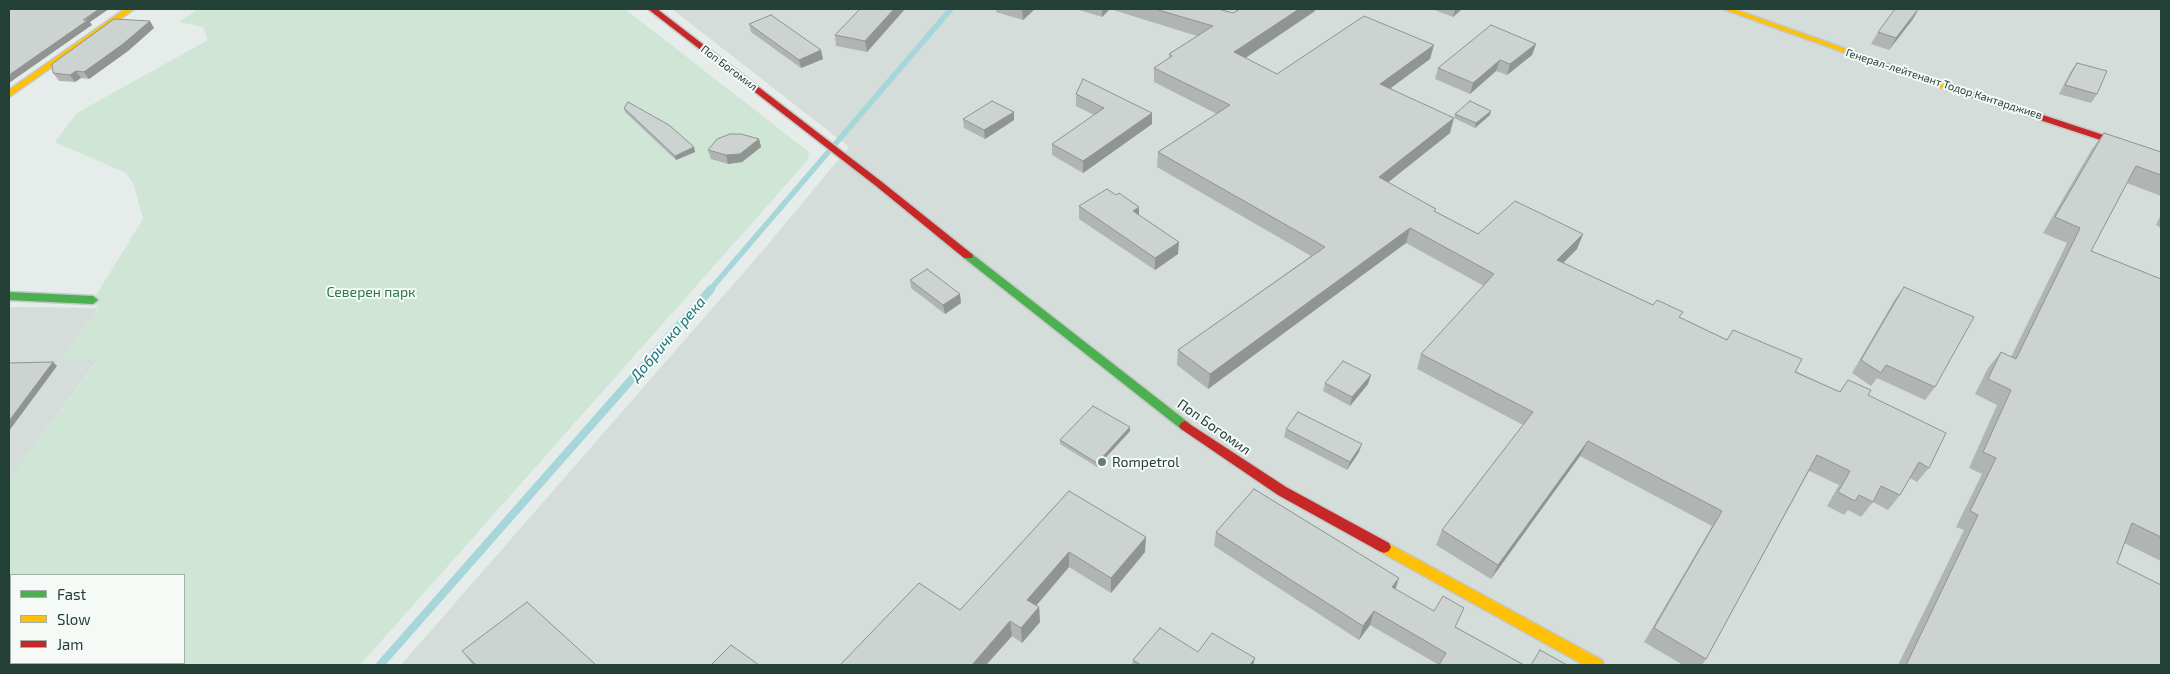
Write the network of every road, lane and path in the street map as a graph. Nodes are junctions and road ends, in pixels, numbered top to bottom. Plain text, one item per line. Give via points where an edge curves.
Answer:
1 (130, 9) edge
2 (652, 9) edge
3 (1727, 9) edge
4 (9, 94) edge
5 (2161, 157) edge
6 (9, 296) edge
7 (93, 300) dead end
8 (1597, 665) edge

1 - 4 street
2 - 8 street, Поп Богомил via 880,184 988,274 1203,438 1282,491
3 - 5 street, Генерал-лейтенант Тодор Кантарджиев via 1917,77
6 - 7 street

